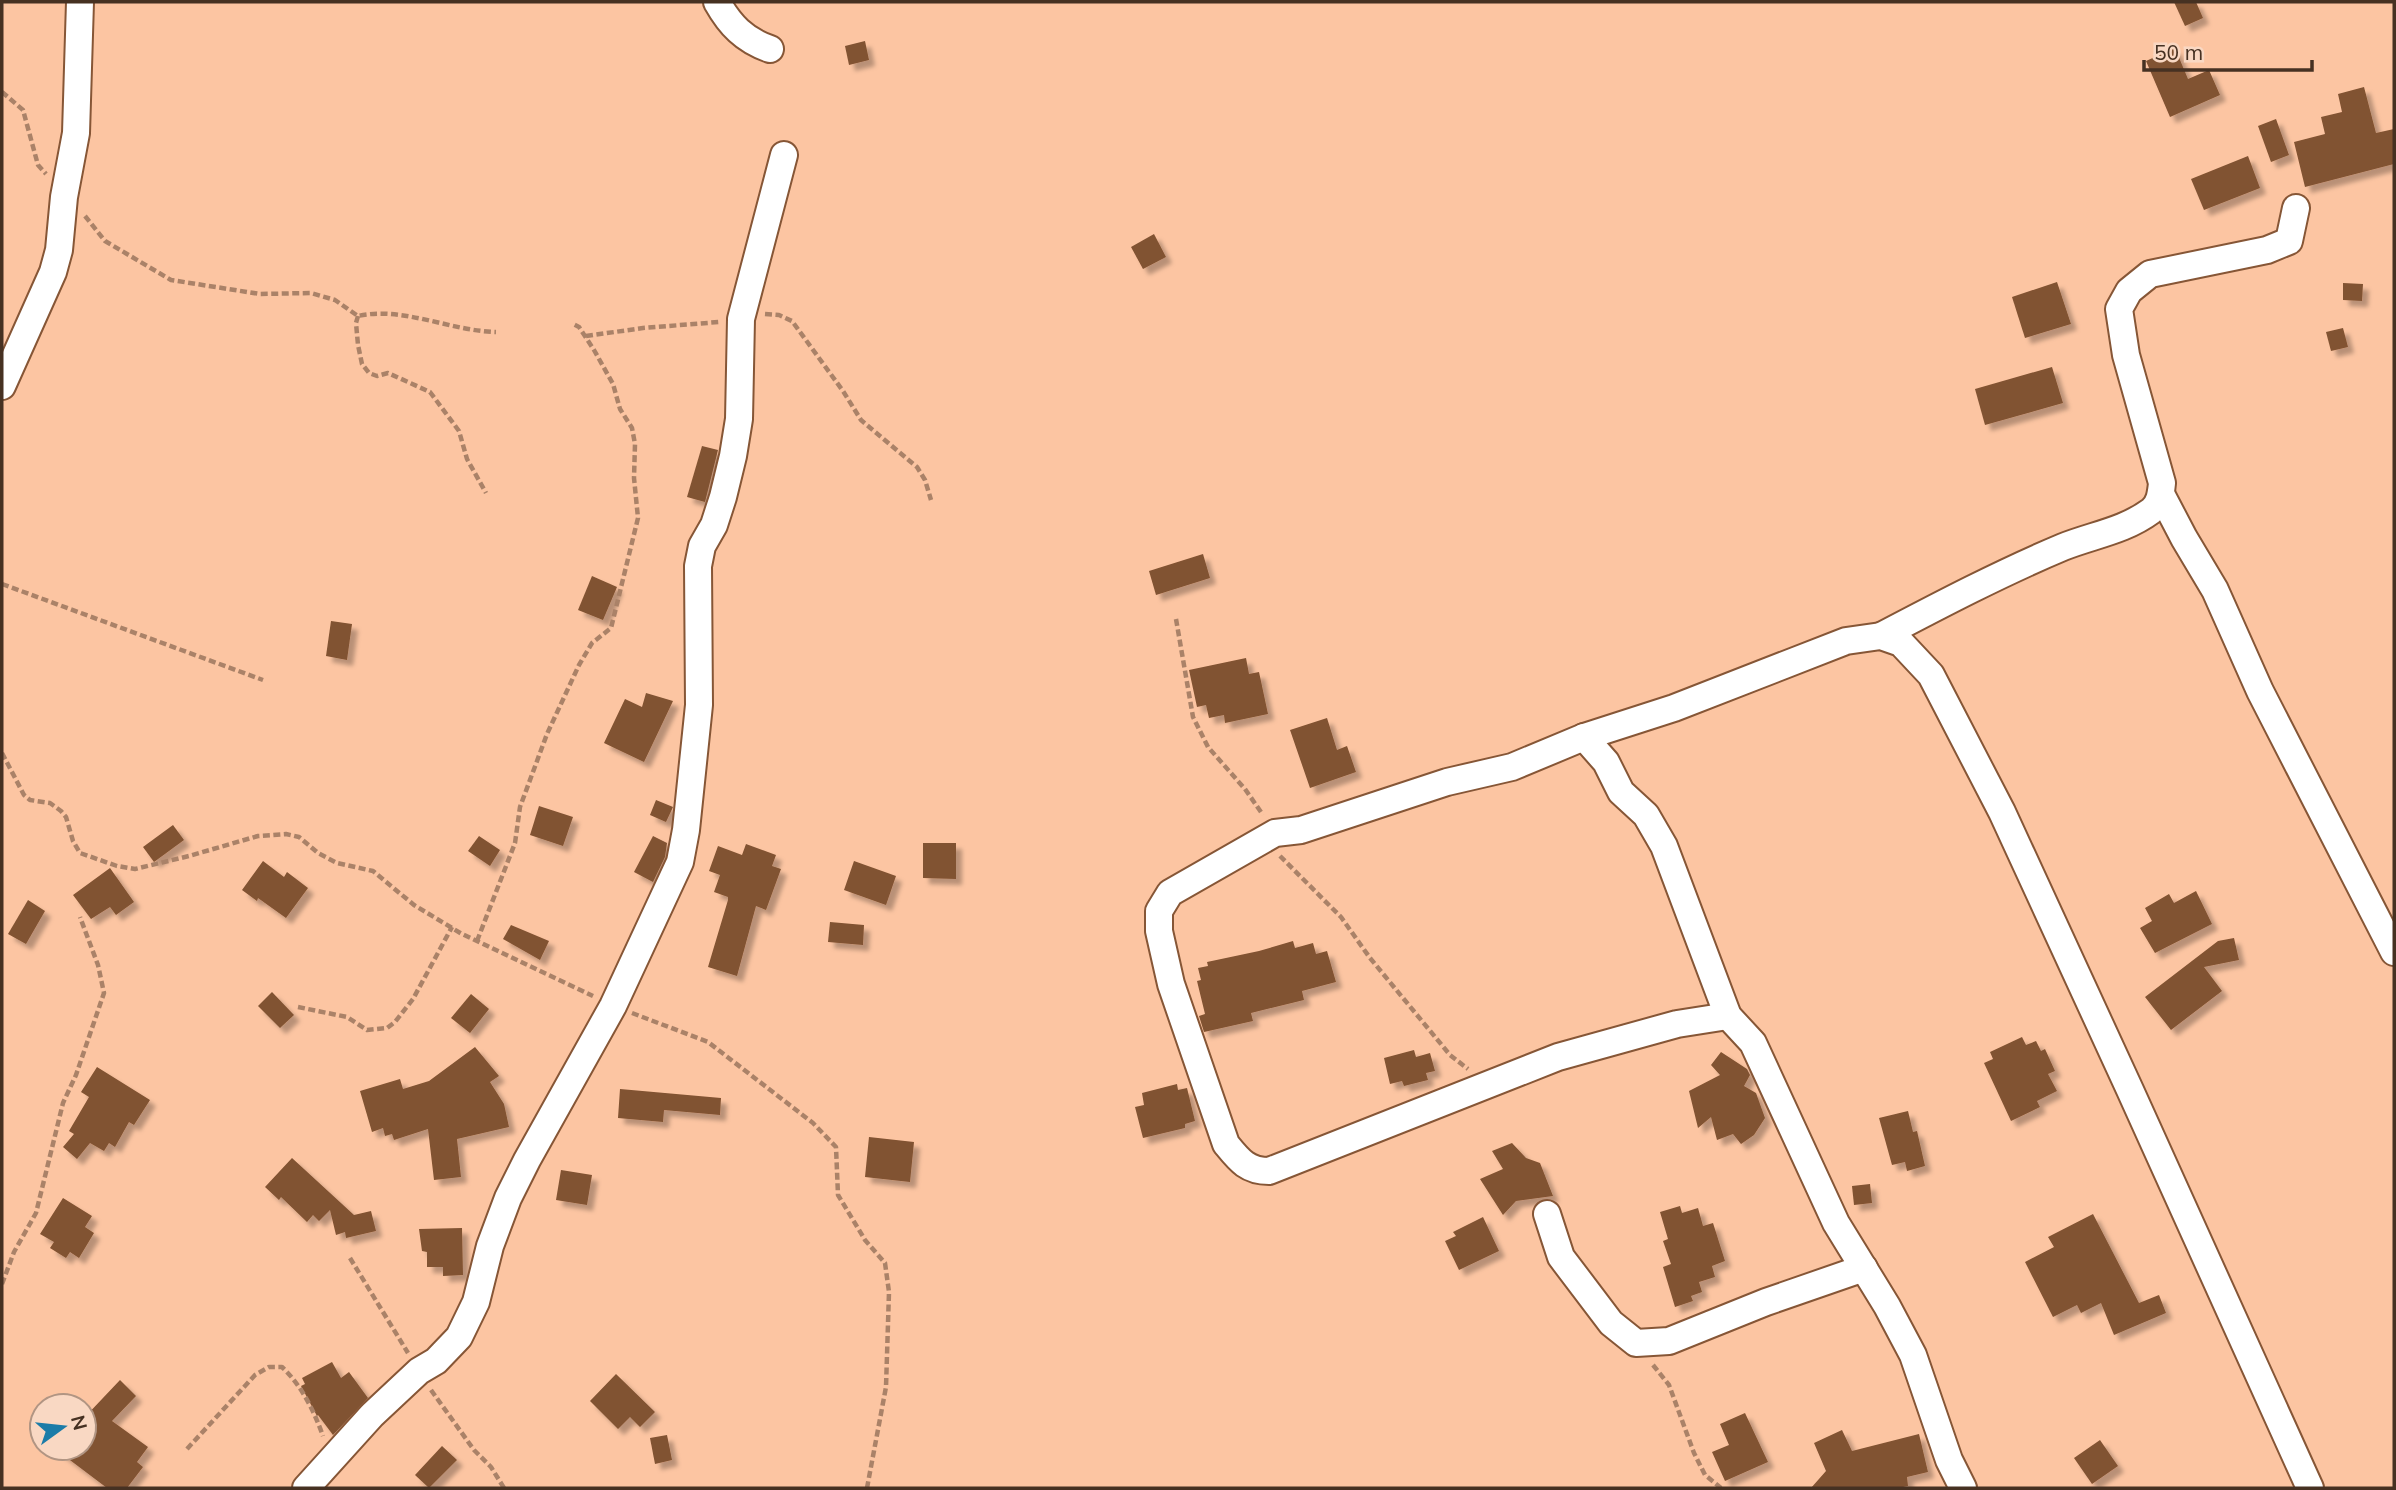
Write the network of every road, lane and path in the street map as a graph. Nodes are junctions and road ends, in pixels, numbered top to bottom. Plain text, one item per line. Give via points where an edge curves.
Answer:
1 (80, 2) edge
2 (717, 2) edge
3 (771, 49) dead end
4 (2, 92) edge
5 (784, 155) dead end
6 (64, 197) junction
7 (2296, 208) dead end
8 (358, 316) junction
9 (741, 319) junction
10 (573, 324) dead end
11 (496, 332) dead end
12 (586, 336) junction
13 (2, 386) edge
14 (486, 493) dead end
15 (2161, 494) junction
16 (931, 500) dead end
17 (2, 584) edge
18 (1176, 619) dead end
19 (1881, 636) junction
20 (264, 680) dead end
21 (1617, 727) junction
22 (1584, 737) junction
23 (2, 753) edge
24 (1606, 762) junction
25 (1270, 836) junction
26 (80, 917) dead end
27 (452, 928) junction
28 (477, 941) junction
29 (2394, 952) edge
30 (613, 1006) junction
31 (298, 1007) dead end
32 (1728, 1016) junction
33 (1488, 1085) junction
34 (1547, 1214) dead end
35 (350, 1258) dead end
36 (1864, 1268) junction
37 (2, 1284) edge
38 (1636, 1343) junction
39 (419, 1371) junction
40 (187, 1449) dead end
41 (337, 1452) junction
42 (306, 1488) edge
43 (504, 1488) edge
44 (867, 1488) edge
45 (1721, 1488) edge
46 (1963, 1488) edge
47 (2310, 1488) edge

1 - 6 street via 76,133
2 - 3 street via 729,24 752,43
4 - 6 path via 23,110 38,165
5 - 9 street
6 - 8 path via 105,241 171,280 260,294 311,293 335,300
6 - 13 street via 54,272
7 - 15 street via 2289,241 2267,250 2150,274 2129,291 2119,309
8 - 11 path via 375,312
8 - 14 path via 362,364 369,373 388,373 430,391 459,431 467,459
9 - 12 path
9 - 16 path via 769,314 792,321 862,420 917,467
9 - 30 street via 739,419 733,456 698,566 699,705 686,830 680,862
10 - 12 path
12 - 28 path via 632,428 638,518 611,628 585,654 547,734 520,807 515,843
15 - 19 street via 2154,509 2129,526 2065,546
15 - 29 street via 2215,590 2260,691
17 - 20 path
18 - 25 path via 1193,717 1208,747 1245,789
19 - 21 street via 1846,640
19 - 47 street via 1900,643 1931,675 2001,812
21 - 22 street
21 - 24 street
22 - 24 street
22 - 25 street via 1512,768 1447,782
23 - 27 path via 24,795 61,811 80,853 93,859 135,869 258,836 286,834 299,837 337,863 373,871 414,905
24 - 32 street via 1621,792 1646,815 1664,846
25 - 33 path via 1290,868 1341,916 1450,1055
25 - 33 street via 1170,893 1158,911 1171,984 1226,1144 1242,1164 1269,1171
26 - 37 path via 104,993 63,1103 36,1213
27 - 28 path
27 - 31 path via 413,999 387,1028 367,1030 347,1017
28 - 30 path
30 - 39 street via 509,1198 490,1246 476,1302 458,1337 436,1361
30 - 44 path via 708,1042 813,1123 836,1147 838,1195 885,1263 890,1292 886,1387
32 - 33 street via 1677,1024 1558,1057
32 - 36 street via 1754,1043 1836,1223
34 - 38 street via 1561,1257 1611,1323
35 - 39 path
36 - 38 street via 1669,1341
36 - 46 street via 1913,1355 1949,1461
38 - 45 path via 1669,1385 1705,1475
39 - 41 street
39 - 43 path
40 - 41 path via 255,1374 282,1367 293,1377 327,1444
41 - 42 street

